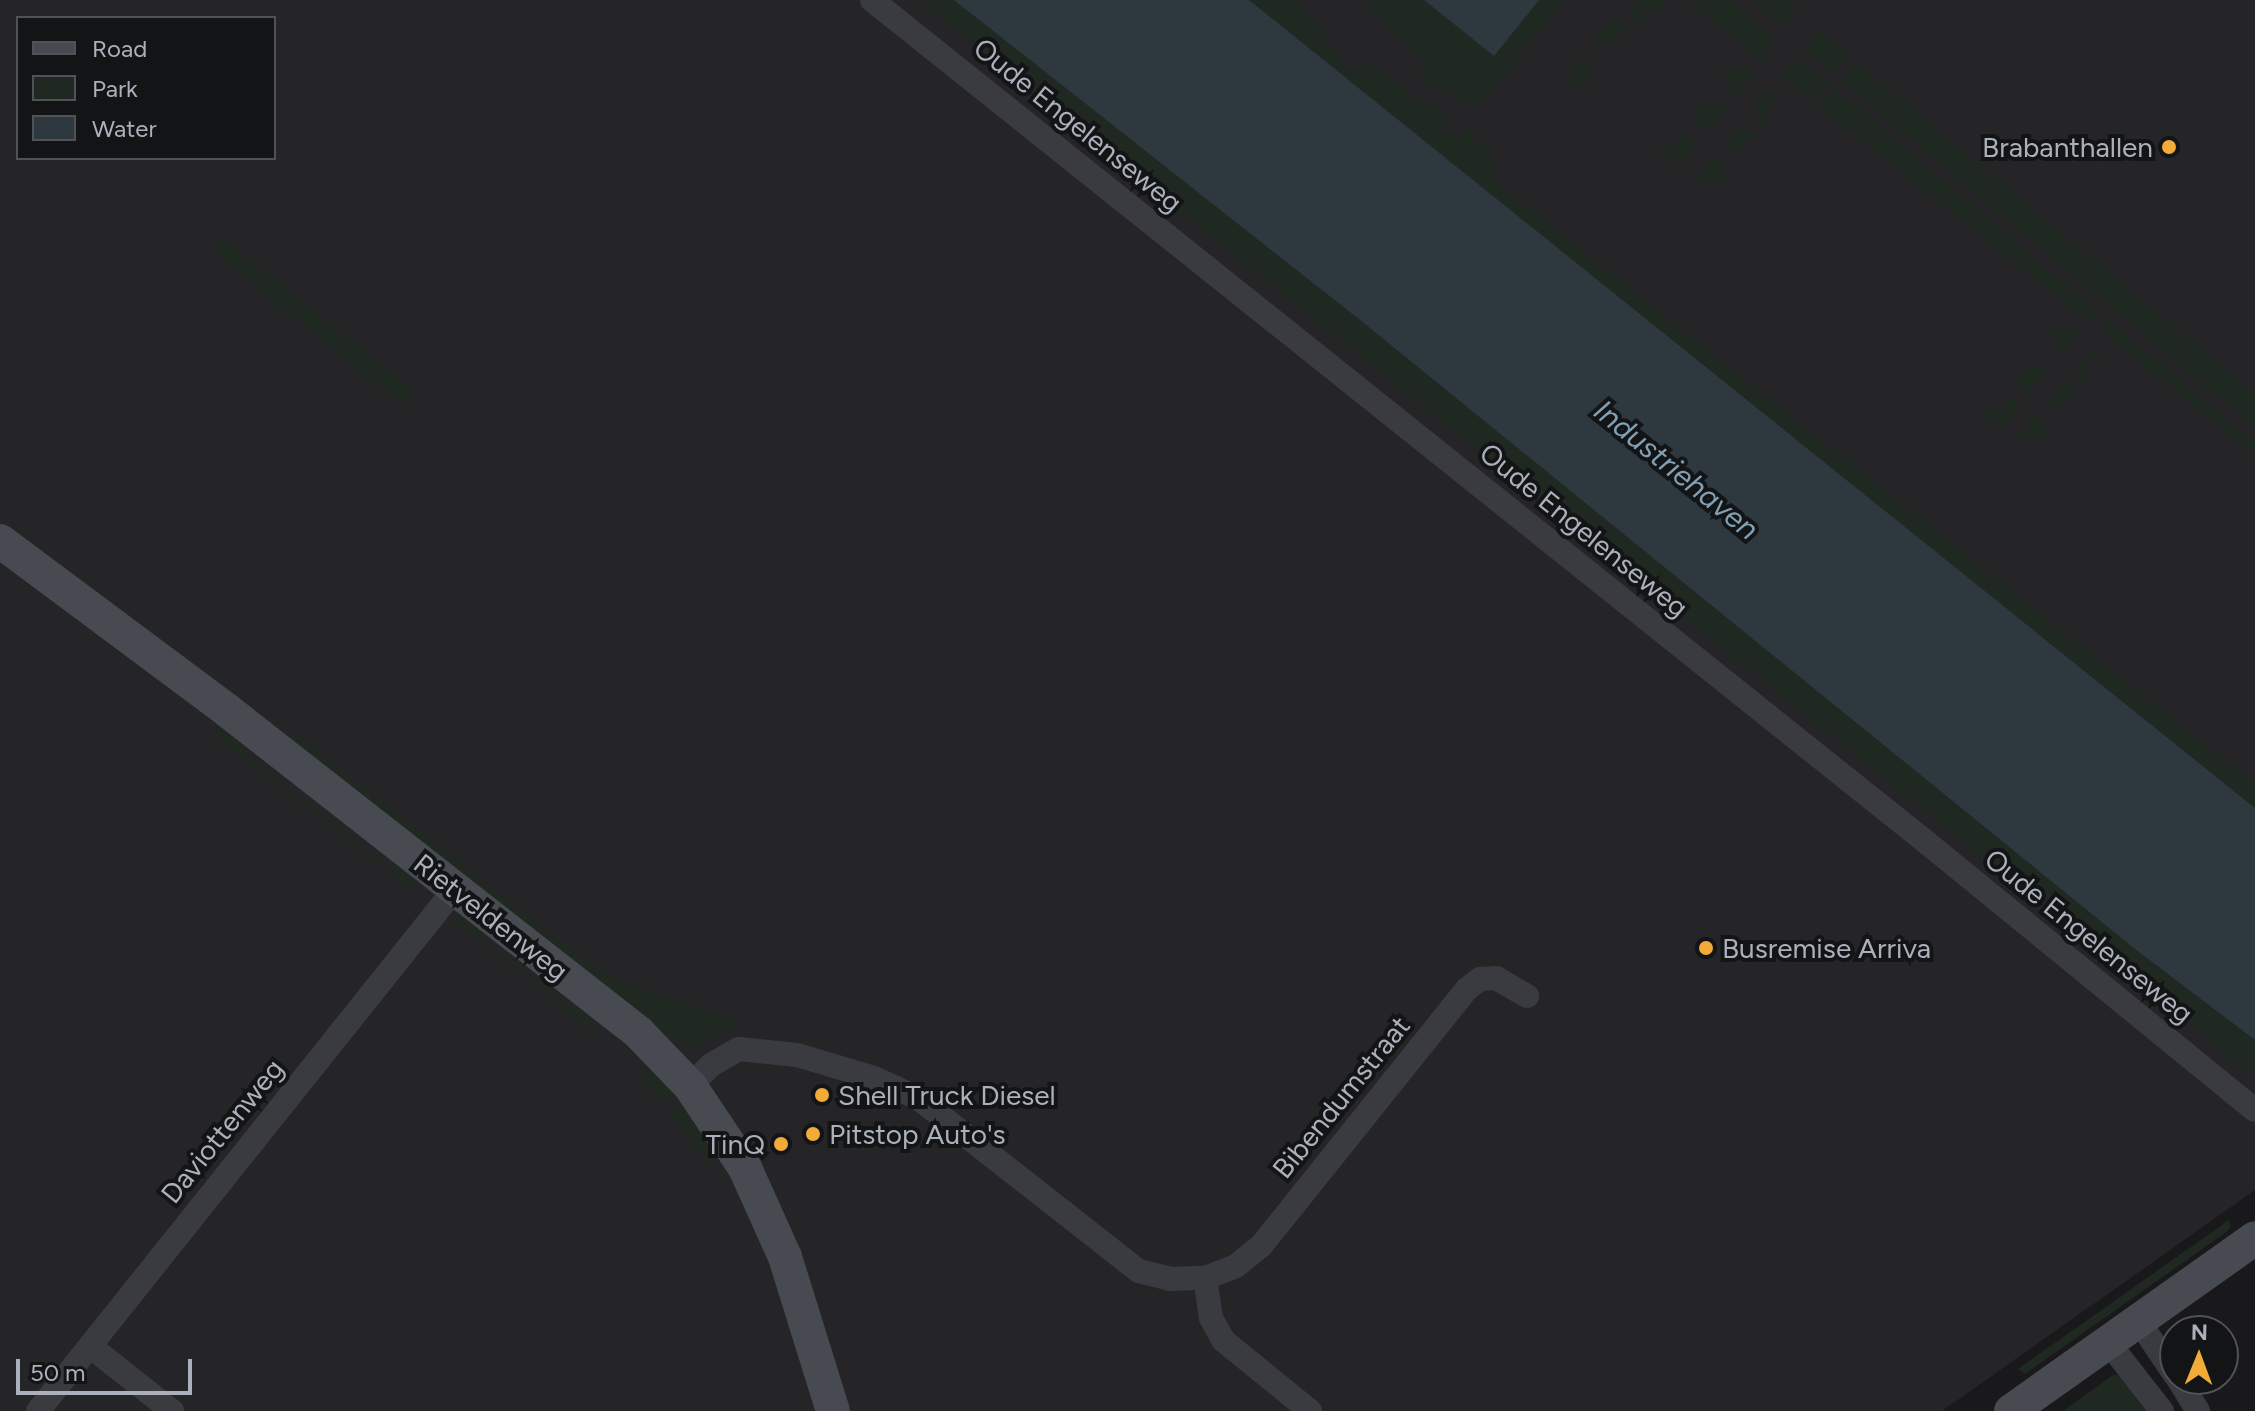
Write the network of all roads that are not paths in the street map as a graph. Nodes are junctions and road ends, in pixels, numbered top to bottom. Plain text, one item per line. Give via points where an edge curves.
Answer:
1 (872, 0) edge
2 (0, 541) edge
3 (455, 889) junction
4 (1527, 996) dead end
5 (690, 1086) junction
6 (2255, 1110) edge
7 (2255, 1238) edge
8 (2255, 1265) edge
9 (1205, 1278) junction
10 (2144, 1330) junction
11 (90, 1346) junction
12 (2115, 1350) junction
13 (2159, 1352) edge
14 (38, 1411) edge
15 (172, 1411) edge
16 (833, 1411) edge
17 (1310, 1411) edge
18 (2011, 1411) edge
19 (2047, 1411) edge
20 (2162, 1411) edge

1 - 6 street, Oude Engelenseweg
2 - 3 street, Rietveldenweg
3 - 5 street, Rietveldenweg via 638,1032
3 - 11 street, Daviottenweg
4 - 9 street, Bibendumstraat via 1496,978 1480,979 1467,989 1261,1246 1236,1266
5 - 9 street via 711,1065 739,1049 797,1055 874,1078 918,1098 1139,1271 1170,1279
5 - 16 street, Rietveldenweg via 745,1168 780,1246
7 - 10 street
8 - 10 street
9 - 17 street via 1211,1318 1224,1341
10 - 12 street
10 - 13 street
11 - 14 street, Daviottenweg
11 - 15 street
12 - 18 street
12 - 19 street
12 - 20 street

